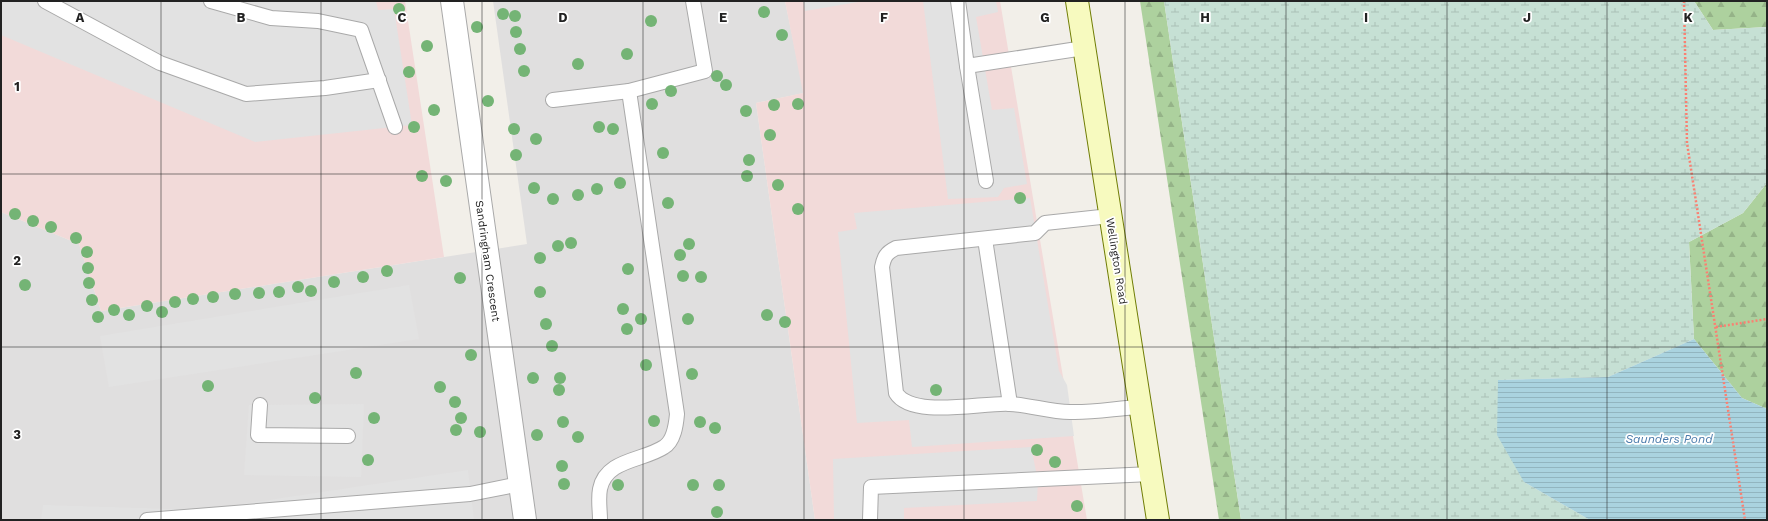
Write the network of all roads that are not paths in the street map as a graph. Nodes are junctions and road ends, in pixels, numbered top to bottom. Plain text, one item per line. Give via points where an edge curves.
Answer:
1 (45, 1) edge
2 (211, 1) edge
3 (452, 1) edge
4 (693, 1) edge
5 (958, 1) edge
6 (1076, 1) edge
7 (1084, 48) junction
8 (967, 66) junction
9 (379, 80) junction
10 (629, 91) junction
11 (553, 100) dead end
12 (396, 126) dead end
13 (986, 181) dead end
14 (1110, 216) junction
15 (985, 239) junction
16 (1010, 404) junction
17 (260, 405) dead end
18 (1140, 407) junction
19 (348, 436) dead end
20 (1151, 474) junction
21 (520, 484) junction
22 (146, 520) edge
23 (525, 520) edge
24 (600, 520) edge
25 (870, 520) edge
26 (1158, 520) edge

1 - 9 lane via 160,63 246,94 325,88
2 - 9 lane via 271,18 318,21 361,30
3 - 21 street, Sandringham Crescent
4 - 10 lane via 705,71
5 - 8 lane
6 - 7 main road, Wellington Road
7 - 8 lane
7 - 14 main road, Wellington Road
8 - 13 lane
9 - 12 lane
10 - 11 lane
10 - 24 lane via 677,414 672,437 664,447 622,463 604,479 600,489
14 - 15 lane via 1045,224 1035,233
14 - 18 main road, Wellington Road
15 - 16 lane
15 - 16 lane via 896,248 888,252 884,258 882,267 896,393 903,401 931,408
16 - 18 lane via 1071,412
17 - 19 lane via 258,435
18 - 20 main road, Wellington Road
20 - 25 lane via 871,487
20 - 26 main road, Wellington Road
21 - 22 lane via 470,494
21 - 23 street, Sandringham Crescent

